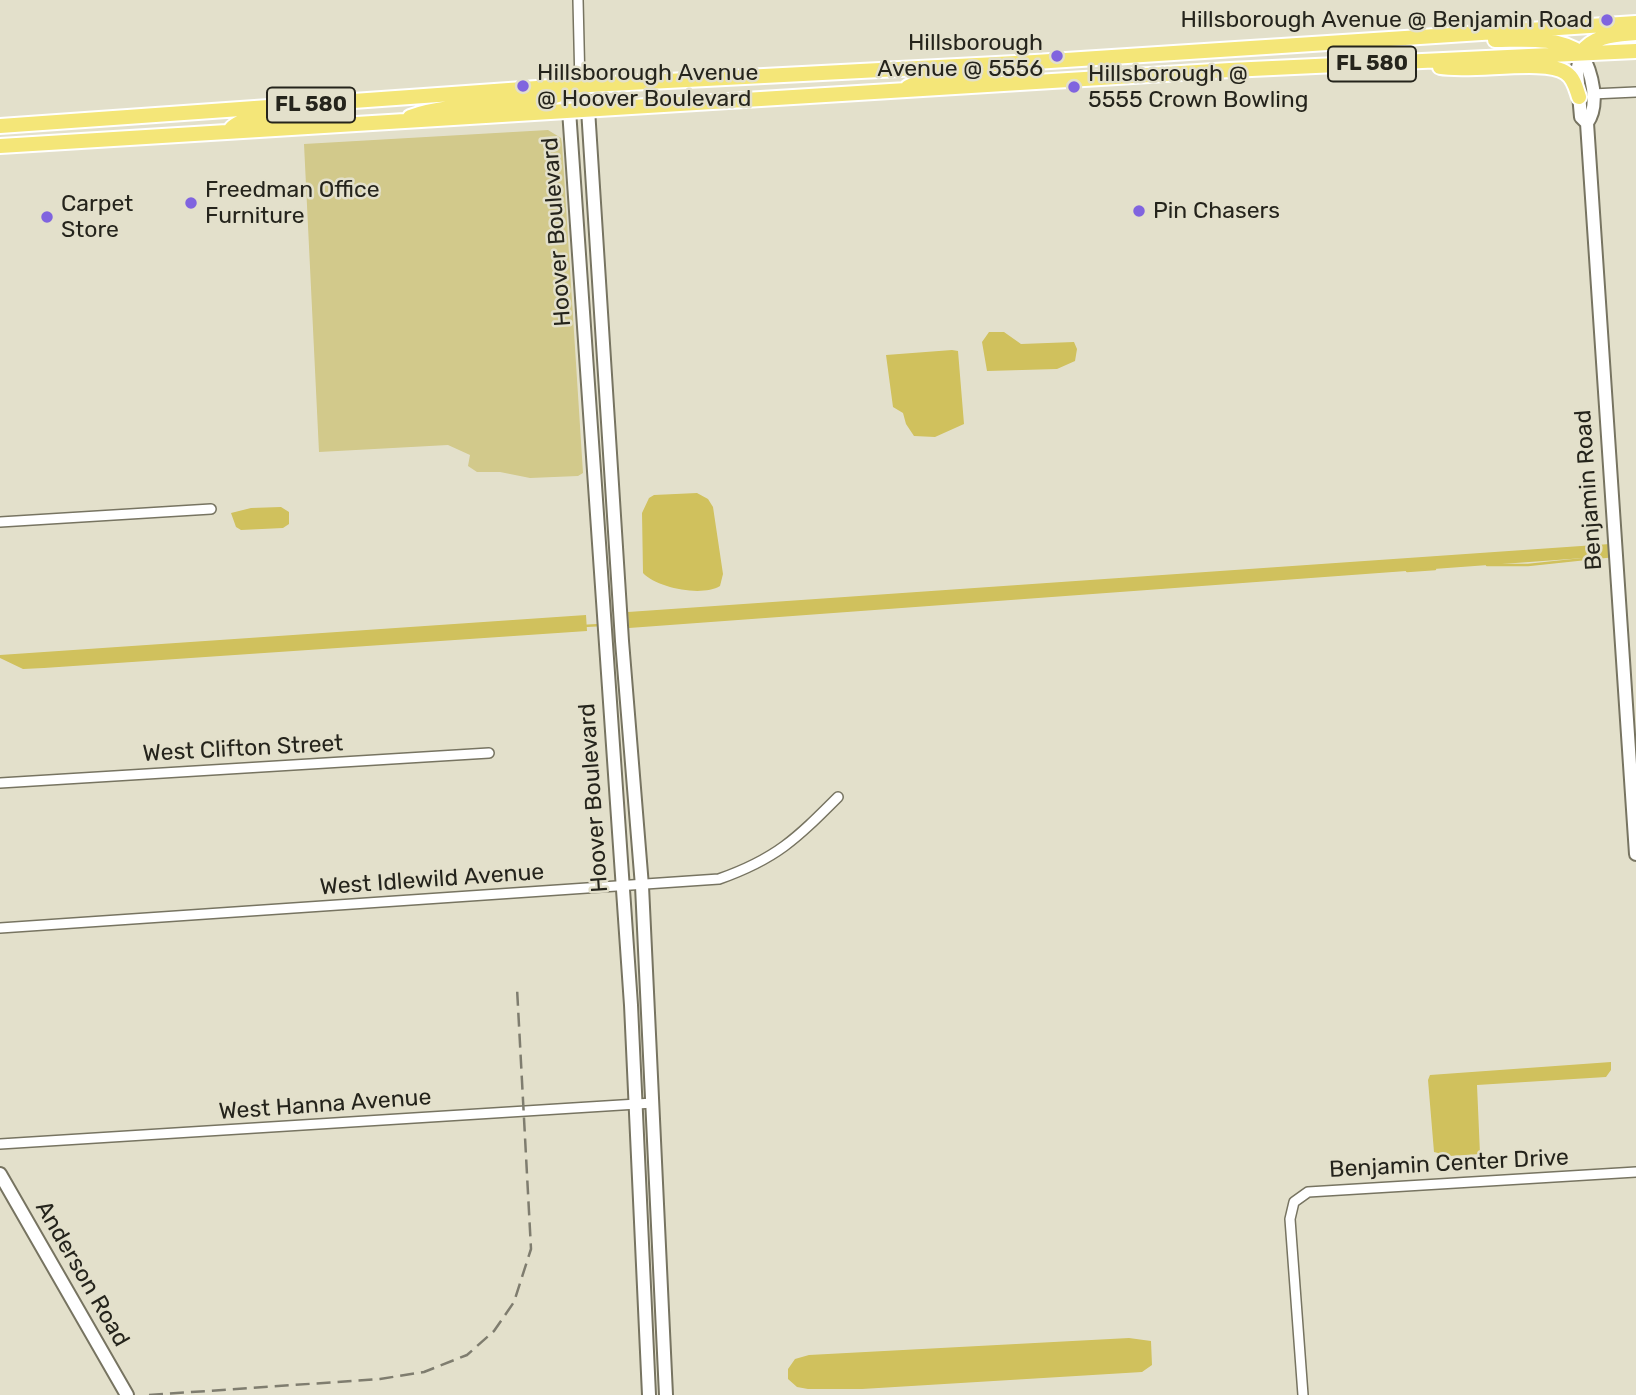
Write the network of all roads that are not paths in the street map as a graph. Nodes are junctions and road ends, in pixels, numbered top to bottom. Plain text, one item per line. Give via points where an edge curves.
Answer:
1 (578, 0) edge
2 (1636, 23) edge
3 (1636, 33) edge
4 (1345, 41) junction
5 (1278, 46) junction
6 (1635, 51) edge
7 (1581, 54) junction
8 (1035, 62) junction
9 (1418, 62) junction
10 (1162, 75) junction
11 (580, 86) junction
12 (904, 90) junction
13 (1636, 92) edge
14 (1586, 95) junction
15 (352, 102) junction
16 (588, 109) junction
17 (569, 110) junction
18 (396, 123) junction
19 (0, 126) edge
20 (228, 133) junction
21 (0, 146) edge
22 (211, 509) dead end
23 (0, 522) edge
24 (489, 753) dead end
25 (1633, 772) edge
26 (0, 783) edge
27 (838, 797) dead end
28 (1636, 854) edge
29 (642, 886) junction
30 (620, 887) junction
31 (0, 928) edge
32 (653, 1103) junction
33 (635, 1104) junction
34 (0, 1144) edge
35 (1636, 1172) edge
36 (0, 1174) edge
37 (127, 1395) edge
38 (649, 1395) edge
39 (666, 1395) edge
40 (1303, 1395) edge

1 - 11 street
2 - 4 main road, FL 580
3 - 7 main road via 1605,36 1588,43
4 - 5 main road, FL 580
4 - 7 main road via 1552,41
5 - 8 main road, FL 580
5 - 10 main road via 1268,59 1177,66
6 - 7 main road, FL 580
7 - 9 main road, FL 580
7 - 14 main road, Benjamin Road via 1577,72
8 - 11 main road, FL 580
8 - 12 main road via 1004,72 927,78
9 - 10 main road, FL 580
9 - 14 main road via 1458,71 1554,66 1573,78
10 - 12 main road, FL 580
11 - 15 main road, FL 580
11 - 16 main road, Hoover Boulevard
11 - 17 main road, Hoover Boulevard
11 - 18 main road via 548,101 435,108
12 - 16 main road, FL 580
13 - 14 street
14 - 25 main road, Benjamin Road via 1581,117 1587,123
15 - 19 main road, FL 580
15 - 20 main road via 334,115 256,120 236,124
16 - 17 main road, FL 580
16 - 29 main road, Hoover Boulevard
17 - 18 main road, FL 580
17 - 30 main road, Hoover Boulevard
18 - 20 main road, FL 580
20 - 21 main road, FL 580
22 - 23 street
24 - 26 street, West Clifton Street
25 - 28 main road, Benjamin Road
27 - 29 street, West Idlewild Avenue via 792,844 750,868 719,879
29 - 30 street, West Idlewild Avenue
29 - 32 main road, Hoover Boulevard
30 - 31 street, West Idlewild Avenue
30 - 33 main road, Hoover Boulevard
32 - 33 street, West Hanna Avenue
32 - 39 main road, Hoover Boulevard
33 - 34 street, West Hanna Avenue
33 - 38 main road, Hoover Boulevard
35 - 40 street, Benjamin Center Drive via 1308,1192 1294,1202 1290,1219
36 - 37 main road, Anderson Road

